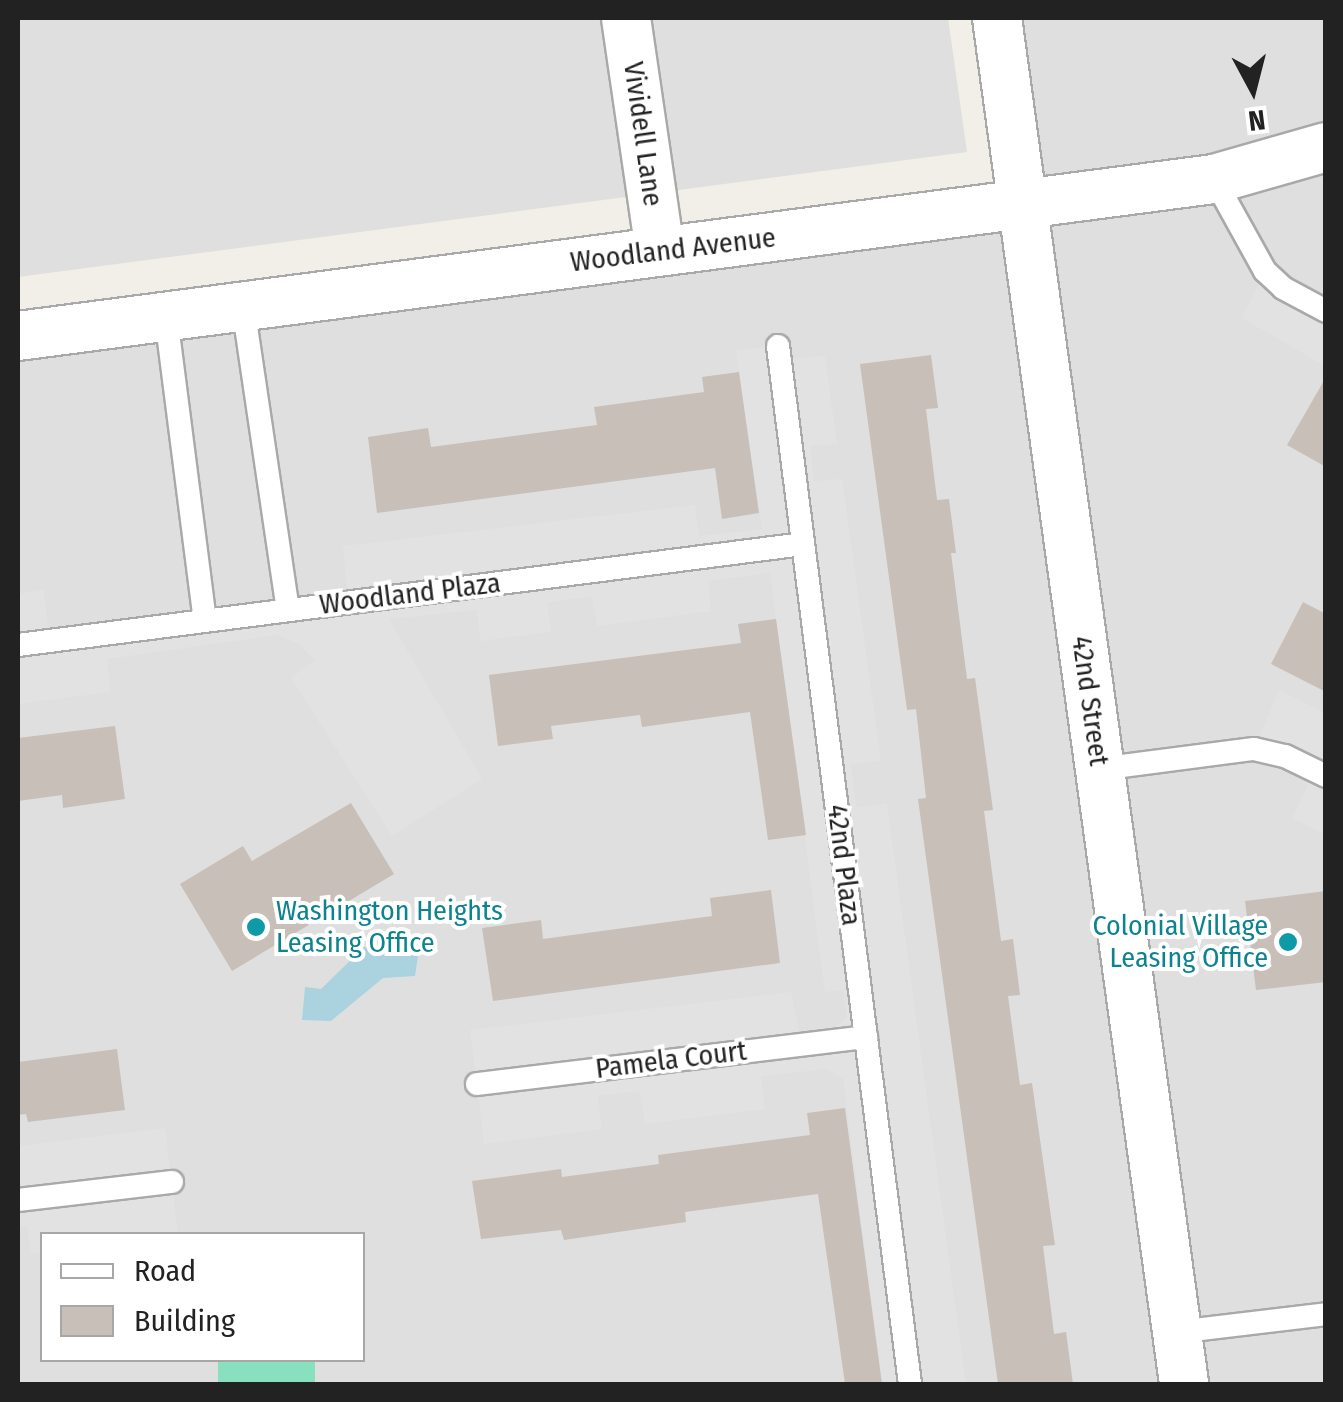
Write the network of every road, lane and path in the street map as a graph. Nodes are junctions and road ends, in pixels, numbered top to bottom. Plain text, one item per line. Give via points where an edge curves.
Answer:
1 (626, 18) edge
2 (997, 18) edge
3 (1326, 147) edge
4 (1214, 179) junction
5 (1022, 206) junction
6 (660, 252) junction
7 (243, 306) junction
8 (1326, 311) edge
9 (166, 316) junction
10 (18, 336) edge
11 (778, 346) dead end
12 (803, 544) junction
13 (288, 610) junction
14 (206, 621) junction
15 (18, 646) edge
16 (1099, 769) junction
17 (1326, 776) edge
18 (866, 1037) junction
19 (476, 1084) dead end
20 (172, 1182) dead end
21 (18, 1200) edge
22 (1326, 1314) edge
23 (1176, 1332) junction
24 (910, 1384) edge
25 (1184, 1384) edge

1 - 6 street, Vividell Lane
2 - 5 street, 42nd Street
3 - 4 street, Woodland Avenue
4 - 5 street, Woodland Avenue
4 - 8 lane via 1264,272
5 - 6 street, Woodland Avenue
5 - 16 street, 42nd Street
6 - 7 street, Woodland Avenue
7 - 9 street, Woodland Avenue
7 - 13 lane
9 - 10 street, Woodland Avenue
9 - 14 lane
11 - 12 lane, 42nd Plaza
12 - 13 lane, Woodland Plaza
12 - 18 lane, 42nd Plaza
13 - 14 lane, Woodland Plaza
14 - 15 lane, Woodland Plaza
16 - 17 lane via 1254,749
16 - 23 street, 42nd Street
18 - 19 lane, Pamela Court
18 - 24 lane, 42nd Plaza
20 - 21 lane
22 - 23 lane
23 - 25 street, 42nd Street

